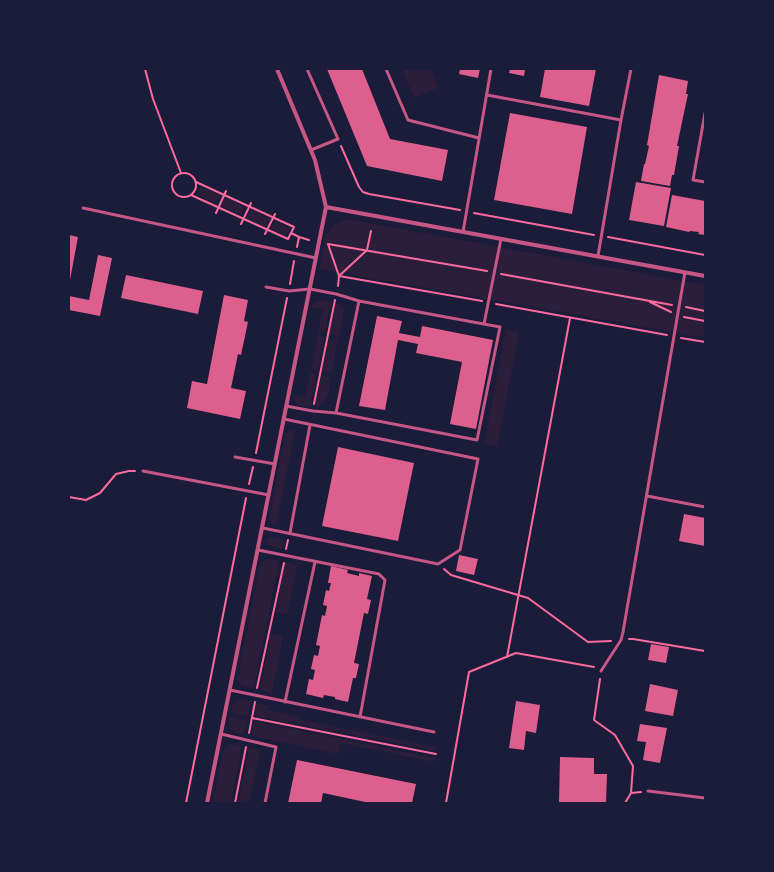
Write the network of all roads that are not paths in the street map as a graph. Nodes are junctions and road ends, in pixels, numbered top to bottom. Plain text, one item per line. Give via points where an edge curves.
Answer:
1 (277, 69) edge
2 (307, 69) edge
3 (386, 69) edge
4 (491, 69) edge
5 (631, 69) edge
6 (487, 95) junction
7 (705, 113) edge
8 (621, 120) junction
9 (479, 138) junction
10 (311, 150) junction
11 (705, 182) edge
12 (326, 207) junction
13 (83, 208) dead end
14 (463, 232) junction
15 (501, 239) junction
16 (598, 256) junction
17 (316, 258) junction
18 (685, 272) junction
19 (705, 276) edge
20 (266, 287) dead end
21 (310, 289) junction
22 (359, 301) junction
23 (484, 324) junction
24 (286, 406) junction
25 (336, 413) junction
26 (284, 419) junction
27 (310, 425) junction
28 (235, 457) dead end
29 (275, 464) junction
30 (143, 471) road end
31 (269, 495) junction
32 (647, 496) junction
33 (705, 506) edge
34 (262, 528) junction
35 (290, 533) junction
36 (258, 550) junction
37 (315, 562) junction
38 (602, 670) road end
39 (230, 690) junction
40 (285, 702) junction
41 (360, 717) junction
42 (434, 732) dead end
43 (221, 734) junction
44 (648, 792) dead end
45 (705, 798) edge
46 (208, 803) edge
47 (265, 803) edge

1 - 10 street
2 - 10 lane via 338,139
3 - 9 lane via 408,120
4 - 6 lane
5 - 8 lane
6 - 8 lane
6 - 9 lane
7 - 11 lane via 693,180
8 - 16 lane
9 - 14 lane
10 - 12 street
12 - 14 street
12 - 17 street
13 - 17 lane
14 - 15 street
15 - 16 street
15 - 23 lane
16 - 18 street
17 - 21 street
18 - 19 street
18 - 32 lane
20 - 21 lane via 289,291
21 - 22 lane
21 - 24 street
22 - 23 lane
22 - 25 lane
23 - 25 lane via 500,327 477,440
24 - 25 lane
24 - 26 street
26 - 27 lane
26 - 29 street
27 - 35 lane
27 - 35 lane via 478,459 460,550 438,564
28 - 29 lane
29 - 31 street
30 - 31 lane
31 - 34 street
32 - 33 lane
32 - 38 lane via 621,640
34 - 35 lane
34 - 36 street
36 - 37 lane
36 - 39 street
37 - 40 lane
37 - 41 lane via 379,574 386,580
39 - 40 lane
39 - 43 street
40 - 41 lane
41 - 42 lane
43 - 46 street
43 - 47 lane via 276,747
44 - 45 lane

